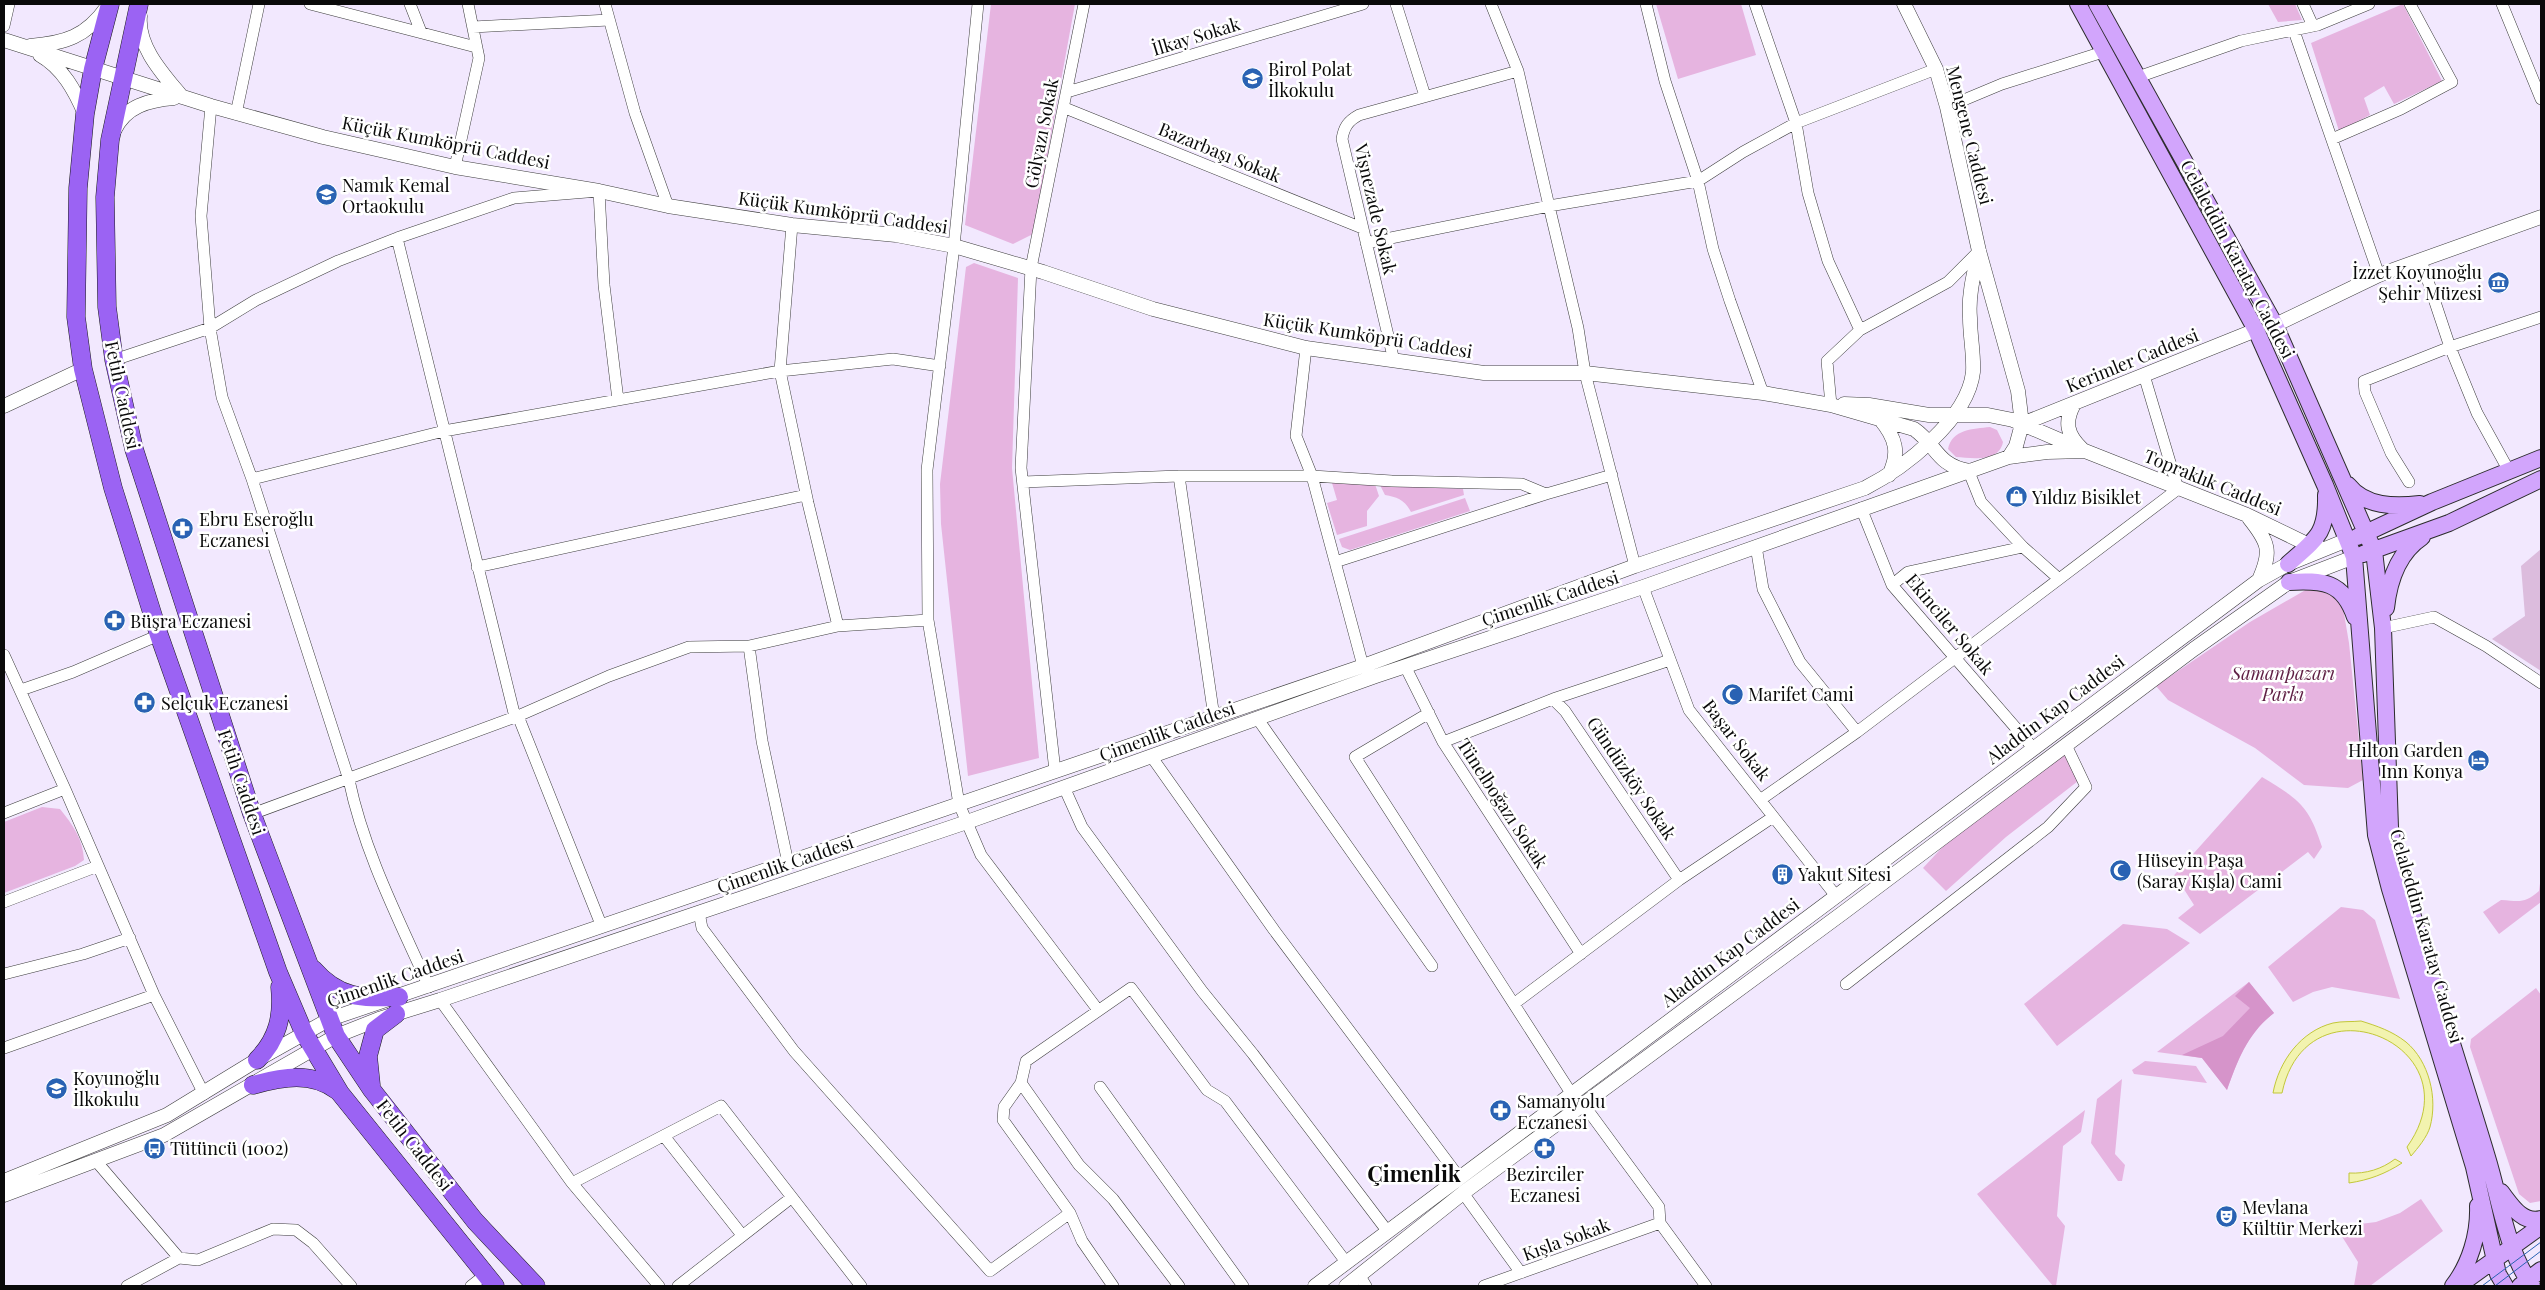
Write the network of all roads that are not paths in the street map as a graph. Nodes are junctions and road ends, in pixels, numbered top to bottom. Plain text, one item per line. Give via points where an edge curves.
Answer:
1 (8, 4) edge
2 (110, 4) edge
3 (140, 4) edge
4 (259, 4) edge
5 (310, 4) edge
6 (410, 4) edge
7 (468, 4) edge
8 (605, 4) edge
9 (978, 4) edge
10 (1084, 4) edge
11 (1363, 4) edge
12 (1396, 4) edge
13 (1491, 4) edge
14 (1646, 4) edge
15 (1755, 4) edge
16 (1904, 4) edge
17 (2078, 4) edge
18 (2097, 4) edge
19 (2304, 4) edge
20 (2369, 4) edge
21 (2410, 4) edge
22 (2502, 4) edge
23 (609, 20) junction
24 (4, 26) edge
25 (2313, 26) junction
26 (472, 27) junction
27 (2294, 31) junction
28 (421, 32) junction
29 (4, 40) edge
30 (24, 46) junction
31 (476, 46) junction
32 (2103, 52) junction
33 (93, 69) junction
34 (1936, 69) junction
35 (1518, 70) junction
36 (2138, 77) junction
37 (122, 78) junction
38 (1067, 92) junction
39 (1425, 96) junction
40 (182, 98) junction
41 (2541, 99) edge
42 (211, 106) junction
43 (1947, 107) junction
44 (1064, 108) junction
45 (86, 114) junction
46 (236, 114) junction
47 (1796, 123) junction
48 (2332, 139) junction
49 (110, 140) junction
50 (454, 167) junction
51 (1698, 181) junction
52 (599, 191) junction
53 (668, 206) junction
54 (1549, 206) junction
55 (2541, 217) edge
56 (792, 225) junction
57 (1362, 228) junction
58 (397, 238) junction
59 (1366, 242) junction
60 (954, 246) junction
61 (1979, 251) junction
62 (2420, 260) junction
63 (1031, 268) junction
64 (2379, 276) junction
65 (2541, 317) edge
66 (2275, 325) junction
67 (210, 328) junction
68 (1860, 330) junction
69 (2256, 330) junction
70 (2450, 346) junction
71 (1306, 348) junction
72 (114, 360) junction
73 (1394, 361) junction
74 (940, 366) junction
75 (83, 369) junction
76 (780, 371) junction
77 (1584, 373) junction
78 (2144, 375) junction
79 (1763, 393) junction
80 (618, 400) junction
81 (2074, 404) junction
82 (1831, 405) junction
83 (4, 406) edge
84 (1953, 416) junction
85 (1880, 419) junction
86 (2022, 424) junction
87 (444, 431) junction
88 (2046, 435) joint
89 (1928, 444) junction
90 (2085, 451) junction
91 (2009, 458) junction
92 (2541, 458) edge
93 (2509, 471) junction
94 (1969, 472) junction
95 (1612, 475) junction
96 (1179, 476) junction
97 (1312, 476) junction
98 (1888, 476) junction
99 (2541, 478) edge
100 (252, 479) junction
101 (2343, 479) junction
102 (1023, 482) junction
103 (2409, 482) dead end
104 (2325, 485) junction
105 (2178, 489) junction
106 (1546, 494) junction
107 (806, 495) junction
108 (2432, 502) junction
109 (1861, 508) junction
110 (2247, 515) junction
111 (2449, 523) junction
112 (2367, 533) junction
113 (2348, 540) junction
114 (2309, 545) junction
115 (1756, 546) junction
116 (2023, 547) junction
117 (2327, 548) junction
118 (2374, 551) junction
119 (2354, 557) junction
120 (1335, 562) junction
121 (2288, 564) junction
122 (1635, 566) junction
123 (477, 567) junction
124 (2058, 578) junction
125 (2259, 580) junction
126 (2288, 582) junction
127 (1892, 585) junction
128 (1643, 587) junction
129 (928, 620) junction
130 (838, 626) junction
131 (2383, 628) junction
132 (159, 635) junction
133 (2362, 635) junction
134 (749, 646) junction
135 (4, 655) edge
136 (1955, 658) junction
137 (1670, 660) junction
138 (1363, 666) junction
139 (1405, 666) junction
140 (2541, 683) edge
141 (21, 690) junction
142 (1553, 699) junction
143 (1428, 713) junction
144 (517, 716) junction
145 (1214, 717) junction
146 (1258, 718) junction
147 (1857, 732) junction
148 (1443, 742) junction
149 (2066, 745) junction
150 (2034, 749) junction
151 (1151, 756) junction
152 (1055, 771) junction
153 (349, 780) junction
154 (1064, 787) junction
155 (65, 789) junction
156 (1760, 800) junction
157 (959, 804) junction
158 (4, 813) edge
159 (252, 814) junction
160 (1772, 817) junction
161 (967, 822) junction
162 (788, 863) junction
163 (98, 866) junction
164 (1679, 880) junction
165 (1836, 896) junction
166 (4, 902) edge
167 (699, 912) junction
168 (1844, 912) junction
169 (602, 927) junction
170 (130, 938) junction
171 (1580, 954) junction
172 (306, 956) junction
173 (1432, 966) dead end
174 (278, 972) junction
175 (4, 974) edge
176 (1846, 984) dead end
177 (429, 986) junction
178 (154, 995) junction
179 (440, 1000) junction
180 (1514, 1003) junction
181 (397, 1006) junction
182 (1098, 1010) junction
183 (333, 1028) junction
184 (304, 1033) junction
185 (4, 1048) edge
186 (313, 1050) junction
187 (257, 1060) junction
188 (1021, 1083) junction
189 (253, 1085) junction
190 (1100, 1087) dead end
191 (372, 1090) junction
192 (340, 1093) junction
193 (1572, 1093) junction
194 (204, 1094) junction
195 (1584, 1104) junction
196 (664, 1136) junction
197 (96, 1161) junction
198 (2474, 1167) junction
199 (1459, 1176) junction
200 (4, 1181) edge
201 (572, 1183) junction
202 (2496, 1187) junction
203 (1463, 1193) junction
204 (4, 1196) edge
205 (791, 1198) junction
206 (1070, 1213) junction
207 (2541, 1219) edge
208 (1660, 1223) junction
209 (2541, 1226) edge
210 (1388, 1232) junction
211 (742, 1235) junction
212 (2512, 1246) junction
213 (179, 1258) junction
214 (2496, 1259) junction
215 (1346, 1262) junction
216 (2541, 1270) edge
217 (1521, 1274) junction
218 (1363, 1281) edge
219 (484, 1283) edge
220 (2526, 1284) edge
221 (132, 1285) edge
222 (351, 1286) edge
223 (536, 1286) edge
224 (659, 1286) edge
225 (678, 1286) edge
226 (861, 1286) edge
227 (1114, 1286) edge
228 (1179, 1286) edge
229 (1243, 1286) edge
230 (1314, 1286) edge
231 (1346, 1286) edge
232 (1484, 1286) edge
233 (1706, 1286) edge
234 (2453, 1286) edge
235 (2458, 1286) edge
236 (2505, 1286) edge

1 - 24 street
2 - 30 street via 94,25 73,38
2 - 33 main road, Fetih Caddesi
3 - 37 main road, Fetih Caddesi
3 - 40 street via 139,27 148,51
4 - 46 street
5 - 28 street
6 - 28 street
7 - 26 street
8 - 23 street
9 - 60 street
10 - 38 street, Gölyazı Sokak
11 - 38 street, İlkay Sokak
12 - 39 street
13 - 35 street
14 - 51 street via 1665,81
15 - 47 street
16 - 34 street, Mengene Caddesi
17 - 32 main road, Celaleddin Karatay Caddesi
18 - 36 main road, Celaleddin Karatay Caddesi
19 - 25 street
20 - 25 street
21 - 48 street via 2452,82 2401,109
22 - 41 street
23 - 26 street
23 - 53 street via 635,113
25 - 27 street
26 - 31 street
27 - 36 street via 2241,41
27 - 48 street
28 - 31 street
29 - 30 street, Küçük Kumköprü Caddesi
30 - 33 street, Küçük Kumköprü Caddesi
30 - 45 street via 48,60 65,77
31 - 50 street via 479,58
32 - 43 street via 2002,84
32 - 69 main road, Celaleddin Karatay Caddesi
33 - 37 street, Küçük Kumköprü Caddesi
33 - 45 main road, Fetih Caddesi
34 - 43 street, Mengene Caddesi
34 - 47 street
35 - 39 street, Vişnezade Sokak
35 - 54 street
36 - 66 main road, Celaleddin Karatay Caddesi
37 - 40 street, Küçük Kumköprü Caddesi
37 - 49 main road, Fetih Caddesi
38 - 44 street, Gölyazı Sokak
39 - 57 street, Vişnezade Sokak via 1359,115 1344,129 1342,139
40 - 42 street, Küçük Kumköprü Caddesi
40 - 49 street via 154,100 134,107 118,121
42 - 46 street, Küçük Kumköprü Caddesi
42 - 67 street via 200,216
43 - 61 street, Mengene Caddesi
44 - 57 street, Bazarbaşı Sokak
44 - 63 street, Gölyazı Sokak
45 - 75 main road, Fetih Caddesi via 78,188 76,317
46 - 50 street, Küçük Kumköprü Caddesi
47 - 51 street
47 - 68 street via 1808,193 1828,262
48 - 64 street
49 - 72 main road, Fetih Caddesi via 105,197 107,307
50 - 52 street, Küçük Kumköprü Caddesi
51 - 54 street
51 - 79 street via 1716,257
52 - 53 street, Küçük Kumköprü Caddesi
52 - 58 street via 514,198
52 - 80 street via 604,285
53 - 56 street, Küçük Kumköprü Caddesi
54 - 59 street
54 - 77 street via 1578,328
55 - 62 street
56 - 60 street, Küçük Kumköprü Caddesi via 896,235
56 - 76 street
57 - 59 street, Vişnezade Sokak
58 - 67 street via 338,261 264,296
58 - 87 street
59 - 73 street, Vişnezade Sokak
60 - 63 street, Küçük Kumköprü Caddesi
60 - 74 street
61 - 68 street via 1938,288
61 - 84 street, Mengene Caddesi via 1969,299 1973,372 1969,387
61 - 86 street, Mengene Caddesi via 2018,391
62 - 64 street
62 - 70 street
63 - 71 street, Küçük Kumköprü Caddesi via 1153,309
63 - 102 street, Gölyazı Sokak via 1021,468
64 - 66 street
65 - 70 street
66 - 101 main road, Celaleddin Karatay Caddesi
67 - 72 street
67 - 100 street via 222,397
68 - 82 street via 1827,361
69 - 78 street, Kerimler Caddesi
69 - 104 main road, Celaleddin Karatay Caddesi
70 - 93 street via 2478,413
70 - 103 street via 2364,381 2365,392 2391,453
71 - 73 street, Küçük Kumköprü Caddesi
71 - 97 street via 1296,436
72 - 159 main road, Fetih Caddesi via 134,449
73 - 77 street, Küçük Kumköprü Caddesi via 1484,373
74 - 76 street via 893,359
74 - 129 street via 927,470
75 - 83 street
75 - 132 main road, Fetih Caddesi via 113,488
76 - 80 street
76 - 107 street
77 - 79 street, Küçük Kumköprü Caddesi
77 - 95 street
78 - 81 street, Kerimler Caddesi
78 - 105 street
79 - 82 street, Küçük Kumköprü Caddesi
80 - 87 street
81 - 86 street, Kerimler Caddesi
81 - 90 street via 2068,416 2068,429 2074,442
82 - 84 street, Küçük Kumköprü Caddesi via 1869,405
82 - 85 street, Küçük Kumköprü Caddesi
84 - 86 street, Küçük Kumköprü Caddesi via 1995,416
84 - 89 street, Çimenlik Caddesi
85 - 89 street, Küçük Kumköprü Caddesi via 1908,426
85 - 98 street via 1892,433 1895,444 1895,463
86 - 88 street, Küçük Kumköprü Caddesi
86 - 91 street, Mengene Caddesi
87 - 100 street
87 - 123 street
88 - 90 street, Topraklık Caddesi
89 - 94 street, Küçük Kumköprü Caddesi via 1950,467
89 - 98 street, Çimenlik Caddesi
90 - 91 street, Topraklık Caddesi
90 - 105 street, Topraklık Caddesi
91 - 94 street, Çimenlik Caddesi
92 - 93 main road
93 - 108 main road
94 - 109 street, Çimenlik Caddesi
94 - 116 street via 1981,502
95 - 106 street
95 - 122 street
96 - 97 street
96 - 102 street
96 - 145 street
97 - 106 street via 1522,484
97 - 120 street
98 - 122 street, Çimenlik Caddesi via 1865,488
99 - 111 main road
100 - 153 street
101 - 108 main road via 2352,490 2379,504
101 - 112 main road, Celaleddin Karatay Caddesi
102 - 152 street, Gölyazı Sokak
104 - 113 main road, Celaleddin Karatay Caddesi
104 - 114 main road via 2325,522
105 - 110 street, Topraklık Caddesi
105 - 124 street
106 - 120 street
107 - 123 street
107 - 130 street
108 - 112 main road
109 - 115 street, Çimenlik Caddesi
109 - 127 street, Ekinciler Sokak
110 - 114 street, Topraklık Caddesi
110 - 125 street via 2266,545 2268,560
111 - 118 main road
111 - 131 main road via 2411,545 2403,556 2388,592
112 - 113 main road
112 - 118 main road, Celaleddin Karatay Caddesi
113 - 117 street, Aladdin Kap Caddesi
113 - 119 main road, Celaleddin Karatay Caddesi
114 - 117 street, Topraklık Caddesi
114 - 121 main road
115 - 128 street, Çimenlik Caddesi
115 - 147 street via 1763,589 1800,662
116 - 124 street
116 - 127 street via 1908,572
117 - 121 street, Aladdin Kap Caddesi
118 - 119 main road
118 - 131 main road, Celaleddin Karatay Caddesi
119 - 126 street, Aladdin Kap Caddesi
119 - 133 main road, Celaleddin Karatay Caddesi
120 - 138 street
121 - 125 street, Aladdin Kap Caddesi
122 - 138 street, Çimenlik Caddesi
123 - 144 street
124 - 136 street
125 - 150 street, Aladdin Kap Caddesi
126 - 133 main road via 2318,580 2342,592 2351,604
126 - 149 street, Aladdin Kap Caddesi
127 - 136 street, Ekinciler Sokak
128 - 137 street, Başar Sokak
128 - 139 street, Çimenlik Caddesi
129 - 130 street
129 - 157 street
130 - 134 street
131 - 140 street via 2434,617 2486,646
131 - 202 main road, Celaleddin Karatay Caddesi via 2393,848
132 - 141 street via 73,672
132 - 174 main road, Fetih Caddesi
133 - 198 main road, Celaleddin Karatay Caddesi via 2378,843
134 - 144 street via 688,647 609,676
134 - 162 street via 762,741
135 - 141 street
136 - 147 street
136 - 150 street, Ekinciler Sokak
137 - 142 street
137 - 156 street, Başar Sokak via 1690,710
138 - 145 street, Çimenlik Caddesi
139 - 143 street, Tünelboğazı Sokak
139 - 146 street, Çimenlik Caddesi
141 - 155 street
142 - 148 street
142 - 164 street, Gündüzköy Sokak via 1565,711
143 - 148 street, Tünelboğazı Sokak
143 - 180 street via 1355,757
144 - 153 street
144 - 169 street
145 - 152 street, Çimenlik Caddesi
146 - 151 street, Çimenlik Caddesi
146 - 173 street
147 - 156 street
148 - 171 street, Tünelboğazı Sokak
149 - 168 street, Aladdin Kap Caddesi
149 - 176 street via 2086,787 2048,827
150 - 165 street, Aladdin Kap Caddesi
151 - 154 street, Çimenlik Caddesi
151 - 199 street via 1274,930
152 - 157 street, Çimenlik Caddesi
153 - 159 street
153 - 177 street via 386,890
154 - 161 street, Çimenlik Caddesi
154 - 210 street via 1093,842 1202,991
155 - 158 street
155 - 163 street
156 - 160 street, Başar Sokak
157 - 161 street
157 - 162 street, Çimenlik Caddesi
159 - 172 main road, Fetih Caddesi
160 - 164 street
160 - 165 street, Başar Sokak
161 - 167 street, Çimenlik Caddesi
161 - 182 street via 981,855
162 - 169 street, Çimenlik Caddesi
163 - 166 street
163 - 170 street
164 - 171 street
165 - 168 street
165 - 193 street, Aladdin Kap Caddesi
167 - 179 street, Çimenlik Caddesi
167 - 206 street via 702,928 794,1051 990,1271
168 - 195 street, Aladdin Kap Caddesi
169 - 177 street, Çimenlik Caddesi
170 - 175 street
170 - 178 street
171 - 180 street
172 - 181 main road via 323,981 338,991
172 - 183 main road, Fetih Caddesi
174 - 184 main road, Fetih Caddesi
174 - 187 main road via 281,1002 278,1027 268,1050
177 - 181 street, Çimenlik Caddesi
178 - 185 street
178 - 194 street
179 - 181 street, Çimenlik Caddesi
179 - 201 street
180 - 193 street
181 - 183 street, Çimenlik Caddesi
181 - 191 main road via 375,1030 368,1056
182 - 188 street via 1026,1061
182 - 215 street via 1131,988 1207,1090 1225,1100
183 - 184 street, Çimenlik Caddesi
183 - 186 street
183 - 191 main road, Fetih Caddesi
184 - 186 main road, Fetih Caddesi
184 - 187 street, Çimenlik Caddesi
186 - 189 street
186 - 192 main road, Fetih Caddesi
187 - 194 street, Çimenlik Caddesi
188 - 206 street via 1004,1107 1003,1120
188 - 228 street via 1079,1165 1113,1198
189 - 192 main road via 306,1077 329,1085
189 - 197 street via 164,1135
190 - 229 street
191 - 223 main road, Fetih Caddesi via 475,1221
192 - 219 main road, Fetih Caddesi
193 - 199 street, Aladdin Kap Caddesi
194 - 200 street, Çimenlik Caddesi via 151,1123
195 - 203 street, Aladdin Kap Caddesi
195 - 208 street via 1659,1207
196 - 201 street
196 - 205 street via 721,1106
196 - 211 street
197 - 204 street
197 - 213 street
198 - 214 main road, Celaleddin Karatay Caddesi
198 - 234 main road via 2477,1231 2466,1265
199 - 210 street, Aladdin Kap Caddesi
201 - 224 street
202 - 207 main road via 2515,1211 2526,1219
202 - 212 main road, Celaleddin Karatay Caddesi
203 - 217 street
203 - 218 street, Aladdin Kap Caddesi
205 - 211 street
205 - 226 street
206 - 227 street via 1082,1241
208 - 217 street, Kışla Sokak
208 - 233 street
209 - 212 main road
210 - 215 street, Aladdin Kap Caddesi
211 - 225 street
212 - 214 main road
212 - 220 main road, Celaleddin Karatay Caddesi
213 - 221 street
213 - 222 street via 198,1260 273,1229 296,1230
214 - 235 main road
214 - 236 main road, Celaleddin Karatay Caddesi via 2498,1274
215 - 230 street, Aladdin Kap Caddesi
216 - 220 main road
217 - 232 street, Kışla Sokak
218 - 231 street, Aladdin Kap Caddesi

